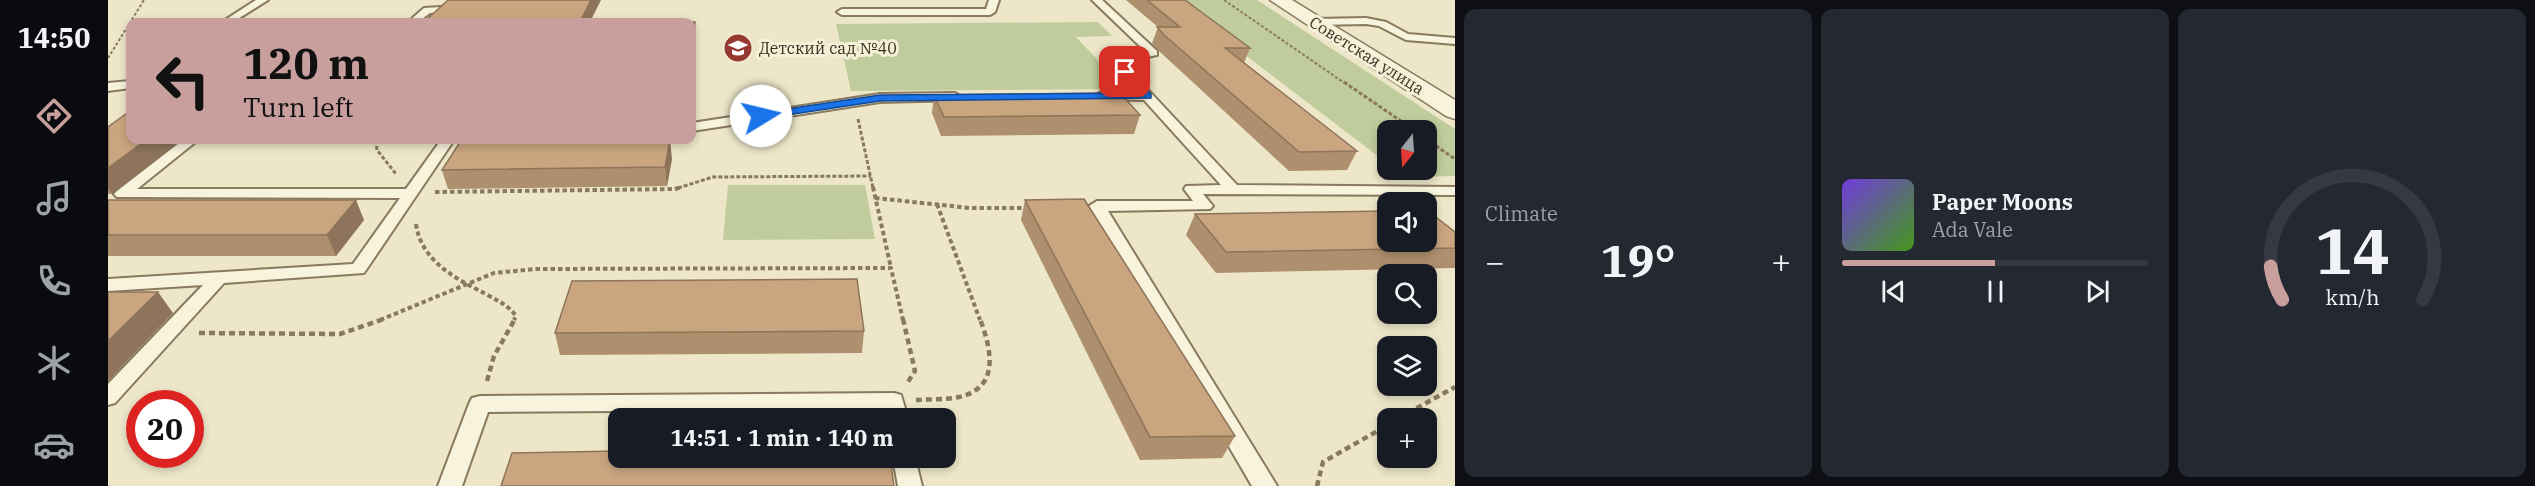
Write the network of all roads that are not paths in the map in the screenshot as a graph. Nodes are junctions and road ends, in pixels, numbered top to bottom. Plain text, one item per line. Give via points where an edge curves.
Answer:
1 (263, 0) edge
2 (994, 0) edge
3 (1097, 0) edge
4 (1279, 0) edge
5 (473, 9) edge
6 (1347, 10) dead end
7 (842, 12) dead end
8 (234, 18) edge
9 (418, 18) edge
10 (1366, 21) junction
11 (1315, 22) junction
12 (1455, 41) edge
13 (126, 85) edge
14 (108, 87) edge
15 (1089, 96) edge
16 (1147, 96) junction
17 (973, 97) edge
18 (1455, 111) edge
19 (696, 126) edge
20 (185, 144) edge
21 (444, 144) edge
22 (1234, 190) junction
23 (1455, 190) edge
24 (410, 193) junction
25 (218, 279) junction
26 (108, 285) edge
27 (108, 397) edge
28 (757, 408) edge
29 (906, 468) edge
30 (450, 486) edge
31 (910, 486) edge
32 (1265, 486) edge

1 - 8 lane
2 - 7 lane via 990,12
3 - 16 lane via 1153,53 1114,60
4 - 11 street, Советская улица
5 - 9 lane via 427,10
6 - 10 lane
10 - 11 lane
10 - 12 lane via 1383,24 1406,37
11 - 18 street, Советская улица
13 - 14 lane
15 - 16 lane
16 - 22 lane
17 - 19 lane via 880,98
20 - 24 lane via 122,194
21 - 24 lane
22 - 23 lane
22 - 32 lane via 1191,189 1204,206 1097,206
24 - 25 lane via 357,269
25 - 26 lane
25 - 27 lane
28 - 30 lane via 480,404
29 - 31 lane

